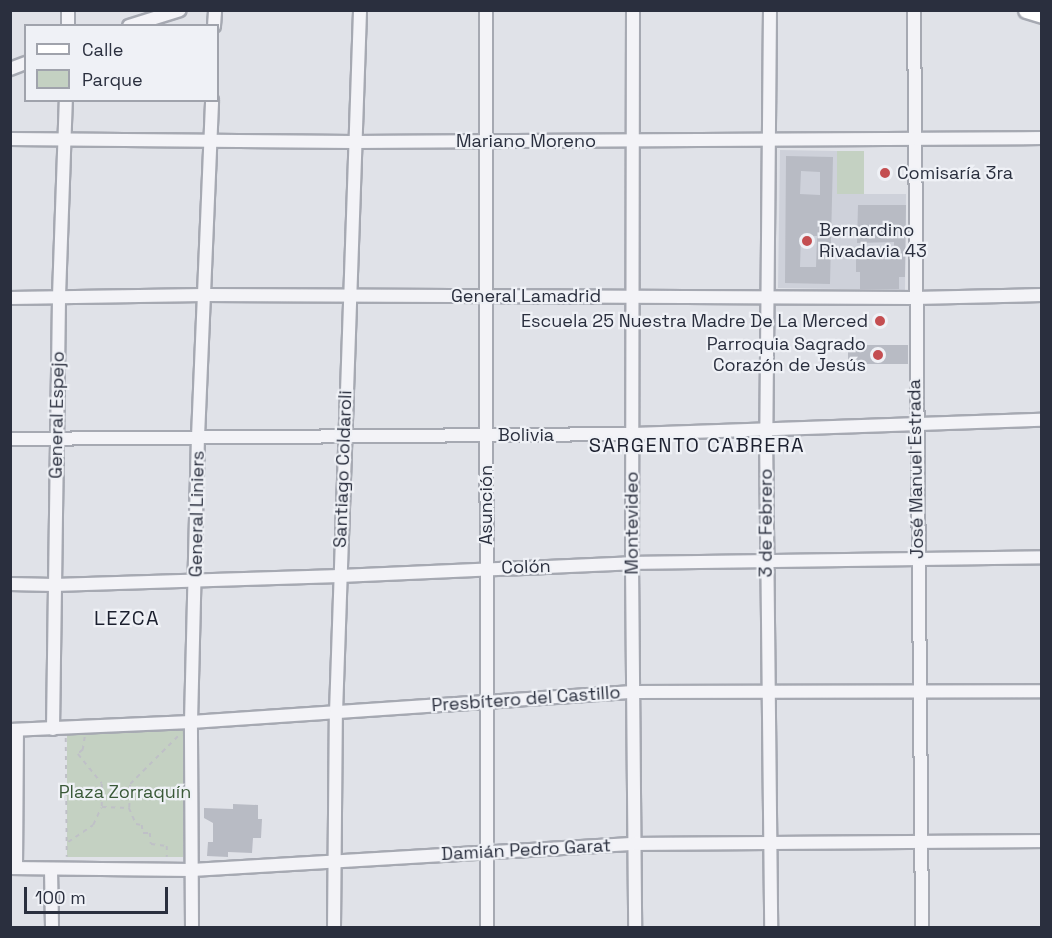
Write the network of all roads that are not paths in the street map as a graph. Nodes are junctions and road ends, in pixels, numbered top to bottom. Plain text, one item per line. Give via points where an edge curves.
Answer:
1 (180, 10) edge
2 (360, 10) edge
3 (486, 10) edge
4 (633, 10) edge
5 (770, 10) edge
6 (914, 10) edge
7 (1026, 10) edge
8 (1041, 15) edge
9 (135, 24) edge
10 (66, 102) edge
11 (212, 102) edge
12 (1041, 138) edge
13 (10, 139) edge
14 (64, 139) junction
15 (211, 140) junction
16 (486, 140) junction
17 (635, 140) junction
18 (770, 140) junction
19 (913, 140) junction
20 (353, 142) junction
21 (204, 295) junction
22 (349, 295) junction
23 (1041, 295) edge
24 (59, 296) junction
25 (486, 296) junction
26 (634, 297) junction
27 (767, 297) junction
28 (10, 298) edge
29 (914, 298) junction
30 (1041, 420) edge
31 (916, 426) junction
32 (766, 430) junction
33 (632, 434) junction
34 (486, 435) junction
35 (198, 436) junction
36 (344, 436) junction
37 (10, 439) edge
38 (56, 439) junction
39 (1041, 557) edge
40 (917, 559) junction
41 (767, 561) junction
42 (632, 563) junction
43 (487, 568) junction
44 (340, 576) junction
45 (196, 579) junction
46 (10, 584) edge
47 (54, 585) junction
48 (767, 690) junction
49 (1041, 691) edge
50 (633, 692) junction
51 (919, 692) junction
52 (485, 702) junction
53 (336, 713) junction
54 (191, 722) junction
55 (52, 729) junction
56 (14, 730) edge
57 (1041, 841) edge
58 (770, 842) junction
59 (920, 842) junction
60 (635, 844) junction
61 (487, 852) junction
62 (334, 862) junction
63 (13, 868) edge
64 (51, 869) junction
65 (192, 870) junction
66 (52, 927) edge
67 (192, 927) edge
68 (334, 927) edge
69 (488, 927) edge
70 (635, 927) edge
71 (771, 927) edge
72 (922, 927) edge

1 - 9 street
2 - 20 street, Santiago Coldaroli
3 - 16 street, Asunción
4 - 17 street, Montevideo
5 - 18 street, 3 de Febrero
6 - 19 street, José Manuel Estrada
7 - 8 main road
10 - 14 street, General Espejo
11 - 15 street, General Liniers
12 - 19 street, Mariano Moreno
13 - 14 street, Mariano Moreno
14 - 15 street, Mariano Moreno
14 - 24 street, General Espejo
15 - 20 street, Mariano Moreno
15 - 21 street, General Liniers
16 - 17 street, Mariano Moreno
16 - 20 street, Mariano Moreno
16 - 25 street, Asunción
17 - 18 street, Mariano Moreno
17 - 26 street, Montevideo
18 - 19 street, Mariano Moreno
18 - 27 street, 3 de Febrero
19 - 29 street, José Manuel Estrada
20 - 22 street, Santiago Coldaroli
21 - 22 street, General Lamadrid
21 - 24 street, General Lamadrid
21 - 35 street, General Liniers
22 - 25 street, General Lamadrid
22 - 36 street, Santiago Coldaroli
23 - 29 street, General Lamadrid
24 - 28 street, General Lamadrid
24 - 38 street, General Espejo
25 - 26 street, General Lamadrid
25 - 34 street, Asunción
26 - 27 street, General Lamadrid
26 - 33 street, Montevideo
27 - 29 street, General Lamadrid
27 - 32 street, 3 de Febrero
29 - 31 street, José Manuel Estrada
30 - 31 street, Bolivia
31 - 32 street, Bolivia
31 - 40 street, José Manuel Estrada
32 - 33 street, Bolivia
32 - 41 street, 3 de Febrero
33 - 34 street, Bolivia
33 - 42 street, Montevideo
34 - 36 street, Bolivia
34 - 43 street, Asunción
35 - 36 street, Bolivia
35 - 38 street, Bolivia
35 - 45 street, General Liniers
36 - 44 street, Santiago Coldaroli
37 - 38 street, Bolivia
38 - 47 street, General Espejo
39 - 40 street, Colón
40 - 41 street, Colón
40 - 51 street, José Manuel Estrada
41 - 42 street, Colón
41 - 48 street, 3 de Febrero
42 - 43 street, Colón
42 - 50 street, Montevideo
43 - 44 street, Colón
43 - 52 street, Asunción
44 - 45 street, Colón
44 - 53 street, Santiago Coldaroli
45 - 47 street, Colón
45 - 54 street, General Liniers
46 - 47 street, Colón
47 - 55 street, General Espejo
48 - 50 street, Presbítero del Castillo
48 - 51 street, Presbítero del Castillo
48 - 58 street, 3 de Febrero
49 - 51 street, Presbítero del Castillo
50 - 52 street, Presbítero del Castillo
50 - 60 street, Montevideo
51 - 59 street, José Manuel Estrada
52 - 53 street, Presbítero del Castillo
52 - 61 street, Asunción
53 - 54 street, Presbítero del Castillo
53 - 62 street, Santiago Coldaroli
54 - 55 street, Presbítero del Castillo
54 - 65 street, General Liniers
55 - 56 street, Presbítero del Castillo
56 - 63 street
57 - 59 street, Damián Pedro Garat
58 - 59 street, Damián Pedro Garat
58 - 60 street, Damián Pedro Garat
58 - 71 street, 3 de Febrero
59 - 72 street, José Manuel Estrada
60 - 61 street, Damián Pedro Garat
60 - 70 street, Montevideo
61 - 62 street, Damián Pedro Garat
61 - 69 street, Asunción
62 - 65 street, Damián Pedro Garat
62 - 68 street, Santiago Coldaroli
63 - 64 street, Damián Pedro Garat
64 - 65 street, Damián Pedro Garat
64 - 66 street
65 - 67 street, General Liniers

